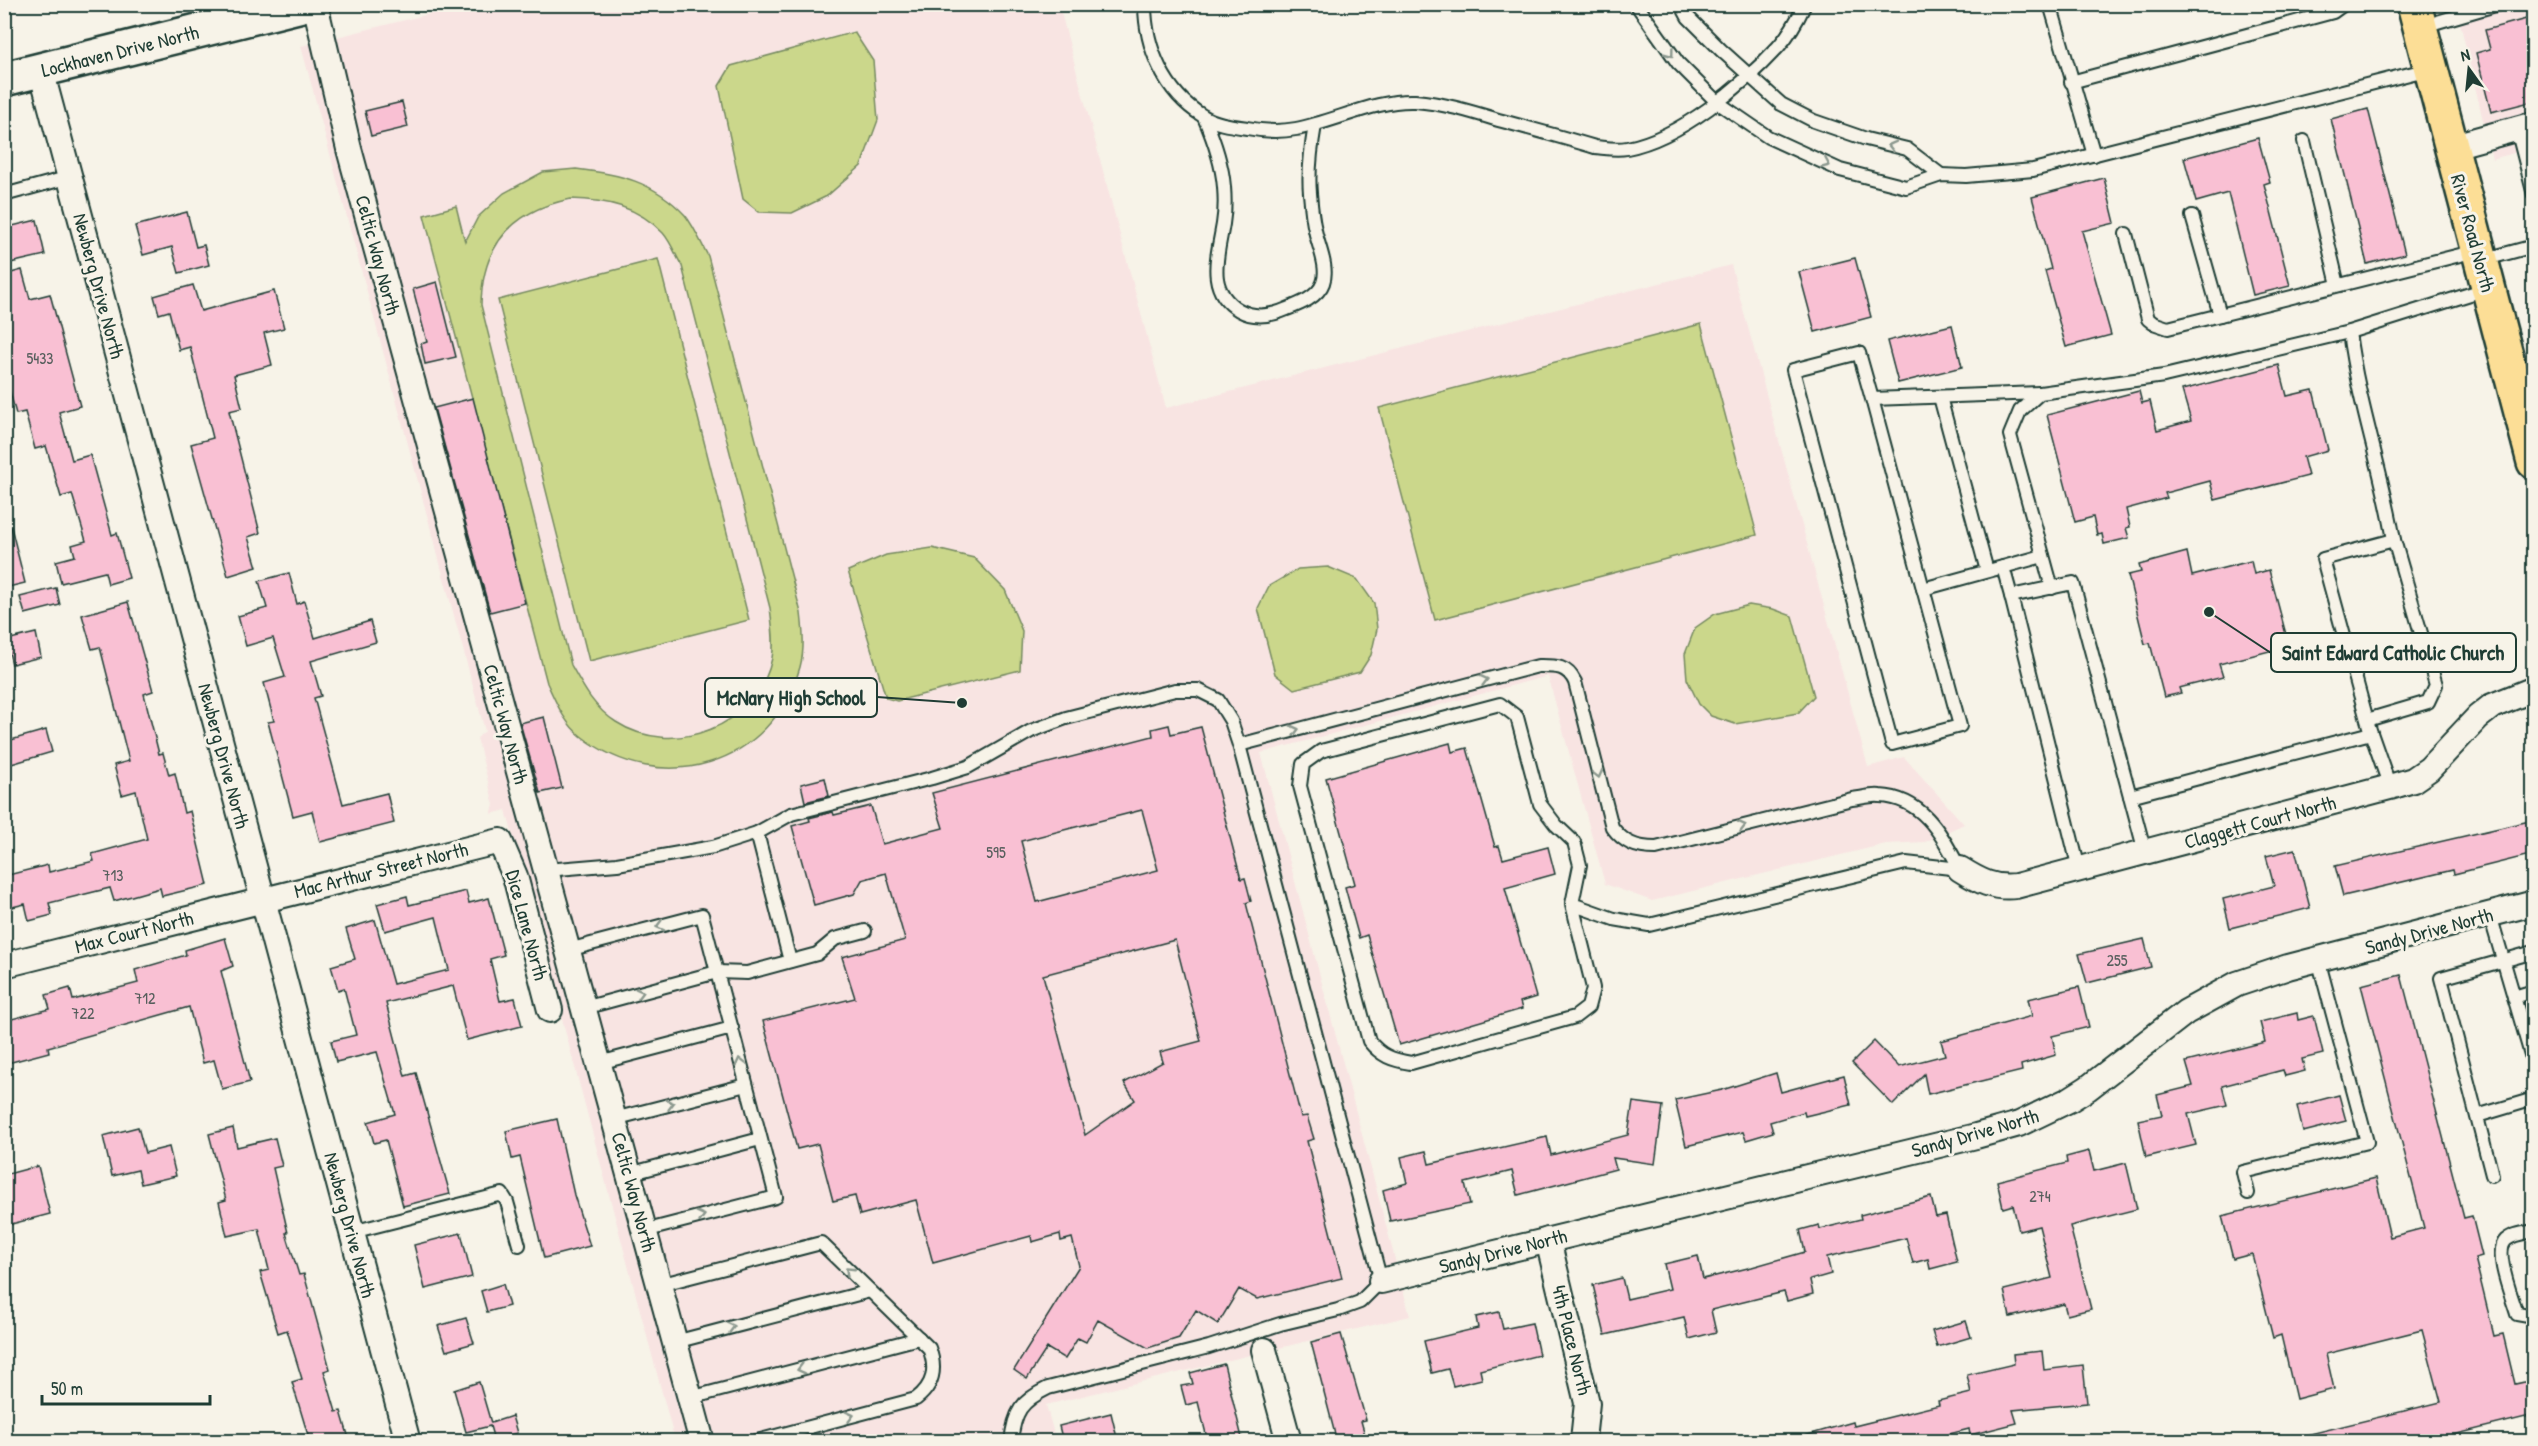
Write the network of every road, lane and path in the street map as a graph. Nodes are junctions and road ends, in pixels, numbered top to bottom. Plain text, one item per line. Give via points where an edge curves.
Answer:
1 (306, 4) edge
2 (315, 4) edge
3 (1145, 4) edge
4 (1636, 4) edge
5 (1681, 4) edge
6 (1805, 4) edge
7 (2050, 4) edge
8 (2344, 4) edge
9 (2499, 4) edge
10 (2416, 16) edge
11 (2429, 69) junction
12 (41, 70) junction
13 (1748, 75) junction
14 (4, 79) edge
15 (2071, 82) junction
16 (1717, 102) junction
17 (1204, 117) junction
18 (1315, 125) junction
19 (2525, 127) edge
20 (2304, 141) dead end
21 (2450, 147) junction
22 (2094, 155) junction
23 (1941, 175) junction
24 (70, 177) junction
25 (4, 195) edge
26 (2534, 195) edge
27 (2192, 216) dead end
28 (2126, 234) dead end
29 (2534, 246) edge
30 (2482, 267) junction
31 (2338, 285) junction
32 (2220, 315) junction
33 (2349, 332) junction
34 (2040, 393) junction
35 (1940, 398) junction
36 (1872, 399) junction
37 (2534, 462) edge
38 (2394, 540) junction
39 (2043, 556) junction
40 (2003, 567) junction
41 (1987, 571) junction
42 (2052, 588) junction
43 (1923, 589) junction
44 (2011, 596) junction
45 (2534, 689) edge
46 (2367, 720) junction
47 (2371, 733) junction
48 (1239, 745) junction
49 (2390, 787) junction
50 (2130, 796) junction
51 (757, 833) junction
52 (500, 841) joint
53 (2145, 852) junction
54 (1960, 869) junction
55 (2079, 869) junction
56 (546, 870) junction
57 (263, 899) junction
58 (2534, 903) edge
59 (1572, 904) junction
60 (2490, 915) junction
61 (865, 931) dead end
62 (568, 950) junction
63 (2534, 952) edge
64 (2318, 959) junction
65 (2503, 960) junction
66 (790, 961) junction
67 (4, 965) edge
68 (717, 972) junction
69 (2534, 991) edge
70 (2514, 997) junction
71 (584, 1008) junction
72 (550, 1011) dead end
73 (732, 1028) junction
74 (2529, 1030) edge
75 (599, 1063) junction
76 (2534, 1065) edge
77 (746, 1084) junction
78 (2534, 1099) edge
79 (2477, 1116) junction
80 (614, 1119) junction
81 (760, 1139) junction
82 (629, 1174) junction
83 (2492, 1175) dead end
84 (2248, 1192) dead end
85 (644, 1231) junction
86 (2534, 1231) edge
87 (352, 1232) junction
88 (1548, 1240) junction
89 (519, 1245) dead end
90 (1381, 1281) junction
91 (659, 1285) junction
92 (870, 1290) junction
93 (2534, 1317) edge
94 (919, 1338) junction
95 (675, 1342) junction
96 (1264, 1350) dead end
97 (690, 1398) junction
98 (1583, 1440) dead end
99 (408, 1442) edge
100 (702, 1442) edge
101 (753, 1442) edge
102 (1011, 1442) edge
103 (1289, 1442) edge

1 - 12 street, Lockhaven Drive North
2 - 56 street, Celtic Way North via 349,149
3 - 17 lane via 1145,25 1165,78 1182,100
4 -> 16 lane via 1678,63
5 - 13 lane via 1688,17
6 - 13 lane via 1779,46
7 - 15 lane
8 - 15 lane via 2333,12
9 - 10 lane
10 - 11 main road, River Road North
11 - 21 main road, River Road North
11 - 22 lane
12 - 14 street, Lockhaven Drive North
12 - 24 street, Newberg Drive North
13 - 16 lane
23 -> 13 lane via 1907,149 1866,139 1797,113
15 - 22 lane
16 - 18 lane via 1664,135 1616,150 1413,101 1384,105
16 -> 23 lane via 1768,138 1840,170 1906,188
17 - 18 lane via 1261,130
17 - 18 lane via 1218,151 1224,187 1216,283 1231,306 1257,316 1301,303 1318,292 1323,282 1310,191 1310,149
19 - 21 street
19 - 26 lane
20 - 31 lane
21 - 30 main road, River Road North
22 - 23 lane via 2033,170
24 - 25 lane
24 - 57 street, Newberg Drive North
27 - 32 lane
28 - 32 lane via 2148,319 2168,327
29 - 30 lane
30 - 31 lane
30 - 33 lane
30 - 37 main road, River Road North
31 - 32 lane
33 - 34 lane via 2164,376
33 - 38 lane
34 - 35 lane
34 - 39 lane via 2020,411 2010,435
35 - 36 lane
35 - 41 lane
36 - 43 lane
36 - 43 lane via 1859,353 1793,370 1892,744 1959,726
38 - 46 lane via 2436,685 2428,702
38 - 46 lane via 2323,559
39 - 40 lane
39 - 42 lane
40 - 41 lane
40 - 44 lane
41 - 43 lane
42 - 44 lane
42 - 50 lane via 2073,584
44 - 55 lane
45 - 49 street, Claggett Court North via 2492,706 2429,769
46 - 47 lane
47 - 49 lane
47 - 50 lane
48 - 51 lane via 1218,700 1198,690 1175,690 1066,718 1031,731 968,767 791,814
48 -> 54 lane via 1538,666 1563,667 1575,682 1612,827 1628,843 1656,848 1852,799 1881,796 1907,803 1934,823
48 - 90 lane
49 - 53 street, Claggett Court North
50 - 53 lane
51 - 56 lane via 684,853
51 - 66 lane
52 - 57 street, Mac Arthur Street North
52 - 72 street, Dice Lane North via 515,876
53 - 55 street, Claggett Court North
54 - 55 street, Claggett Court North via 2001,888
54 - 59 lane via 1906,863 1648,925 1614,919
56 - 62 street, Celtic Way North
57 - 67 street, Max Court North
57 - 87 street, Newberg Drive North
58 - 60 street, Sandy Drive North
59 - 59 lane via 1580,865 1574,842 1540,804 1517,717 1500,704 1321,751 1303,764 1300,786 1369,1041 1377,1052 1411,1063 1575,1017 1588,1007 1593,988
60 - 64 street, Sandy Drive North
60 - 65 lane
61 - 66 lane via 835,939 817,954
68 -> 62 lane via 702,915
62 - 71 street, Celtic Way North
63 - 65 lane
64 - 84 lane via 2367,1142 2243,1172
64 - 88 street, Sandy Drive North via 2216,994 2186,1012 2088,1088 2019,1124
65 - 70 lane
65 - 79 lane via 2441,978
66 - 68 lane via 747,973
71 -> 68 lane
68 - 73 lane
69 - 70 lane
70 - 74 lane
71 - 75 street, Celtic Way North
73 - 75 lane
77 -> 73 lane
74 - 76 lane
75 - 80 street, Celtic Way North
80 -> 77 lane
77 - 81 lane
78 - 79 lane
79 - 83 lane
80 - 82 street, Celtic Way North
81 - 82 lane
85 -> 81 lane via 776,1197
82 - 85 street, Celtic Way North
85 - 91 street, Celtic Way North
86 - 93 lane via 2504,1241 2500,1254 2517,1314
87 - 89 lane via 502,1194
87 - 99 street, Newberg Drive North
88 - 90 street, Sandy Drive North
88 - 98 street, 4th Place North via 1587,1403
90 - 102 lane via 1360,1302 1338,1310 1048,1388 1027,1398 1013,1421
92 -> 91 lane via 821,1244
91 - 95 street, Celtic Way North
92 - 94 lane
95 -> 92 lane
94 -> 97 lane
101 -> 94 lane via 916,1399 927,1390 933,1360 929,1348
95 - 97 street, Celtic Way North
96 - 103 street
97 - 100 street, Celtic Way North

